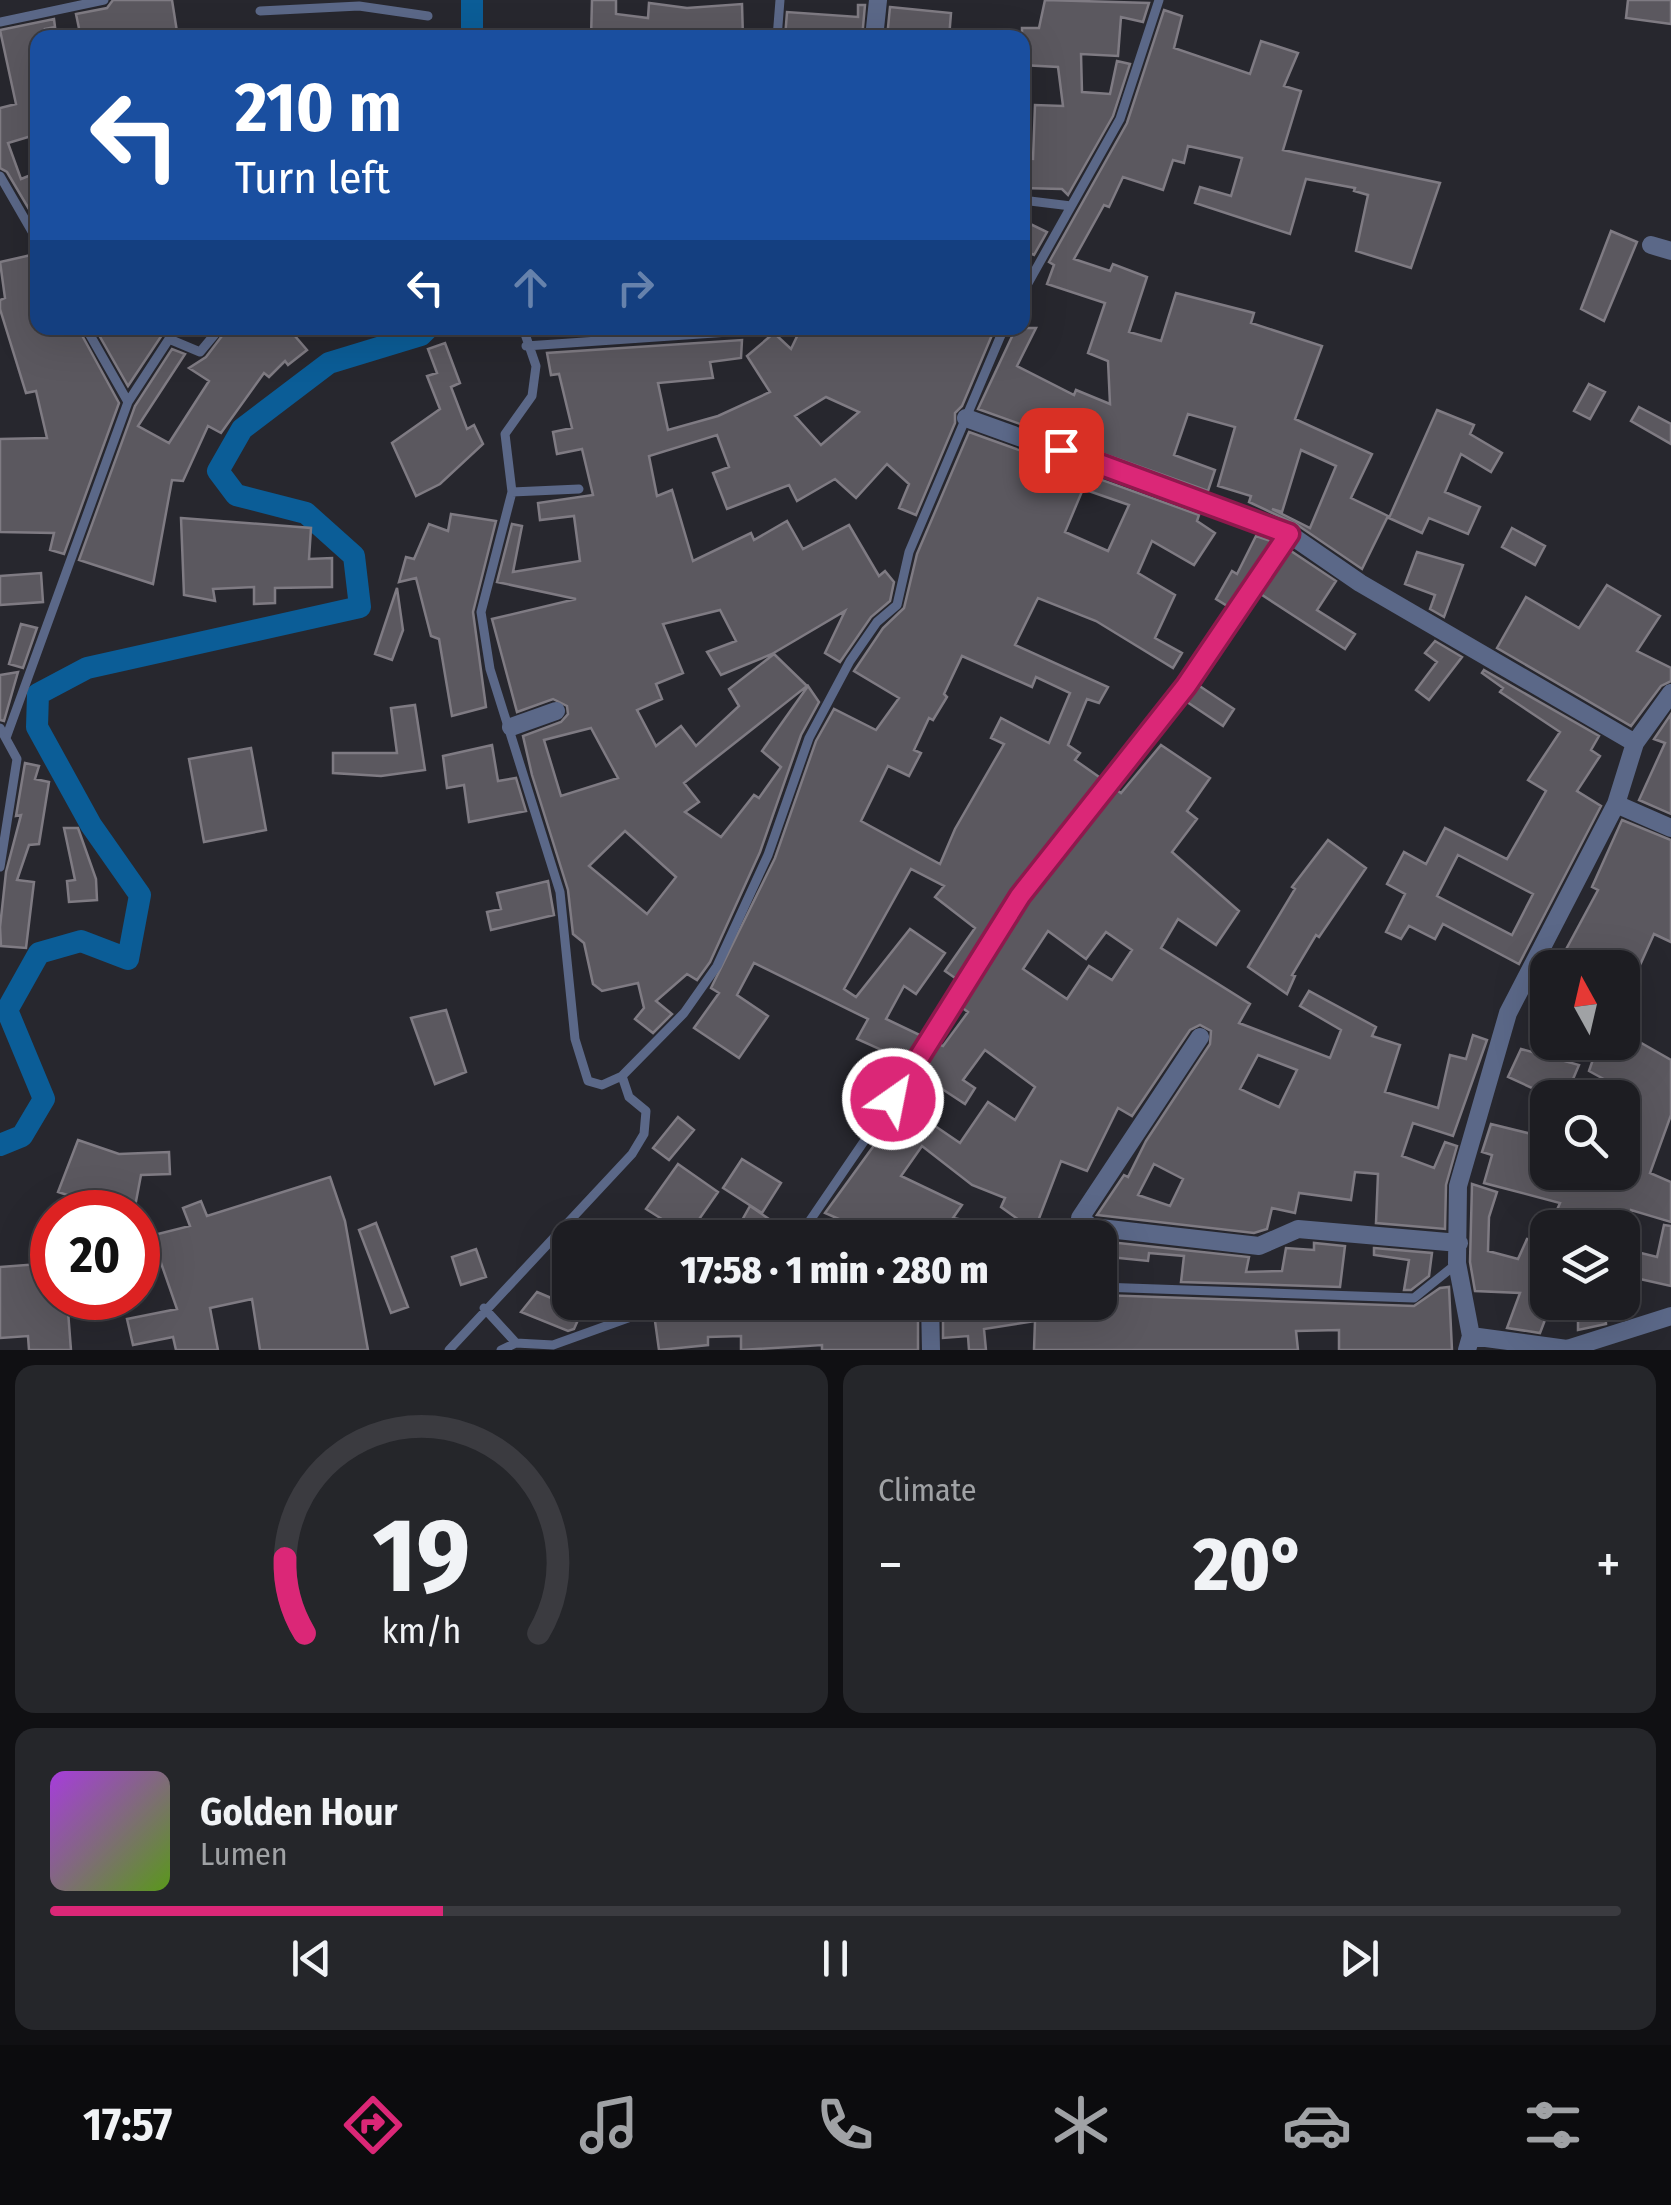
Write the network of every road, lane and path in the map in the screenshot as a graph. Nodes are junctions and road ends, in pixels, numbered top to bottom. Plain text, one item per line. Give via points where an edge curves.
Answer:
1 (104, 0) edge
2 (780, 0) edge
3 (878, 0) edge
4 (1160, 0) edge
5 (360, 3) edge
6 (260, 11) dead end
7 (428, 16) dead end
8 (0, 22) edge
9 (778, 30) edge
10 (875, 30) edge
11 (0, 176) edge
12 (1030, 201) edge
13 (1072, 206) junction
14 (30, 228) edge
15 (1650, 244) dead end
16 (1671, 251) edge
17 (1030, 280) edge
18 (90, 335) edge
19 (214, 335) edge
20 (524, 335) edge
21 (686, 335) edge
22 (1001, 335) edge
23 (526, 346) junction
24 (128, 402) junction
25 (966, 418) junction
26 (579, 489) dead end
27 (512, 492) junction
28 (1289, 534) junction
29 (1671, 693) edge
30 (556, 711) dead end
31 (1665, 719) edge
32 (511, 727) junction
33 (0, 728) edge
34 (6, 738) junction
35 (1635, 743) junction
36 (1616, 804) junction
37 (1671, 828) edge
38 (0, 867) edge
39 (1200, 1037) dead end
40 (622, 1076) junction
41 (810, 1220) edge
42 (1081, 1220) edge
43 (1117, 1234) edge
44 (1459, 1243) junction
45 (1457, 1263) junction
46 (1117, 1288) edge
47 (484, 1308) junction
48 (1671, 1316) edge
49 (625, 1320) edge
50 (930, 1320) edge
51 (516, 1343) junction
52 (1469, 1343) edge
53 (555, 1348) edge
54 (450, 1350) edge
55 (501, 1350) edge
56 (931, 1350) edge

1 - 8 lane
2 - 9 lane
3 - 10 street
4 - 13 lane via 1120,119
5 - 6 lane
5 - 7 lane
11 - 14 lane
12 - 13 lane
13 - 17 lane
15 - 16 street
18 - 24 lane
19 - 24 lane via 200,352 169,340
20 - 23 lane
21 - 23 lane
22 - 25 lane
23 - 27 lane via 536,366 532,396 505,434
24 - 34 lane
25 - 28 street
25 - 40 lane via 909,552 898,605 850,661 809,738 768,855 716,966 684,1013
26 - 27 lane
27 - 32 lane via 481,612 490,669
28 - 35 street via 1360,583
28 - 41 lane via 1186,686 1020,896
29 - 31 street
30 - 32 street
31 - 35 street
32 - 40 lane via 560,892 579,1053 588,1081 602,1085
33 - 34 lane
34 - 38 lane via 16,760
35 - 36 street
36 - 37 street
36 - 44 street via 1508,1014 1458,1186
39 - 42 street
40 - 47 lane via 629,1097 646,1111 644,1134 540,1257
43 - 44 street via 1258,1246 1298,1229
44 - 45 street
45 - 46 lane via 1414,1298
45 - 52 street
47 - 51 lane
47 - 54 lane
48 - 52 street via 1567,1348
49 - 53 lane
50 - 56 street
51 - 53 lane
51 - 55 lane

